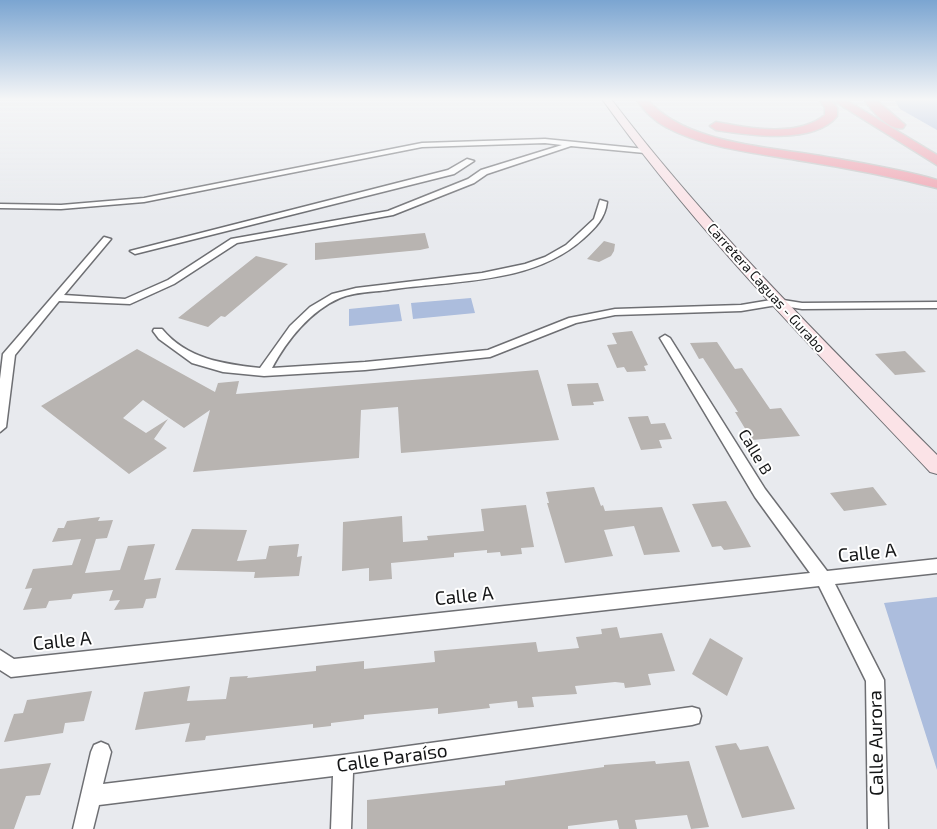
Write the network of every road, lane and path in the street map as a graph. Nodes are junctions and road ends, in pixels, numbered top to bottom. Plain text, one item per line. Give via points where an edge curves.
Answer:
1 (635, 138) edge
2 (704, 138) edge
3 (897, 138) edge
4 (912, 138) edge
5 (570, 144) junction
6 (645, 151) junction
7 (937, 152) edge
8 (470, 161) dead end
9 (937, 162) edge
10 (451, 172) junction
11 (466, 182) junction
12 (937, 184) edge
13 (603, 202) dead end
14 (0, 206) edge
15 (107, 239) dead end
16 (134, 252) dead end
17 (56, 298) junction
18 (777, 302) junction
19 (937, 305) edge
20 (158, 331) dead end
21 (665, 338) dead end
22 (264, 372) junction
23 (0, 427) edge
24 (937, 467) edge
25 (937, 566) edge
26 (824, 579) junction
27 (0, 658) edge
28 (692, 716) dead end
29 (101, 752) dead end
30 (343, 765) junction
31 (92, 796) junction
32 (84, 829) edge
33 (342, 829) edge
34 (878, 829) edge

1 - 6 main road, Carretera Caguas - Gurabo
2 - 12 highway
3 - 9 highway
4 - 7 highway
5 - 6 street
5 - 11 street via 500,165
5 - 14 street via 545,141 422,145 144,200 61,207
6 - 18 main road, Carretera Caguas - Gurabo
8 - 10 street
10 - 11 street
10 - 16 street
11 - 17 street via 390,213 234,241 171,282 126,302
13 - 22 street via 603,213 595,224 567,250 547,259 478,276 335,296 292,331
15 - 17 street
17 - 23 street via 8,354
18 - 19 street via 802,306
18 - 22 street via 741,308 615,312 573,320 490,353
18 - 24 main road, Carretera Caguas - Gurabo
20 - 22 street via 196,360 223,368
21 - 26 street, Calle B via 760,493
25 - 26 street, Calle A
26 - 27 street, Calle A via 11,668
26 - 34 street, Calle Aurora via 874,680
28 - 30 street, Calle Paraíso
29 - 31 street
30 - 31 street, Calle Paraíso
30 - 33 street
31 - 32 street

